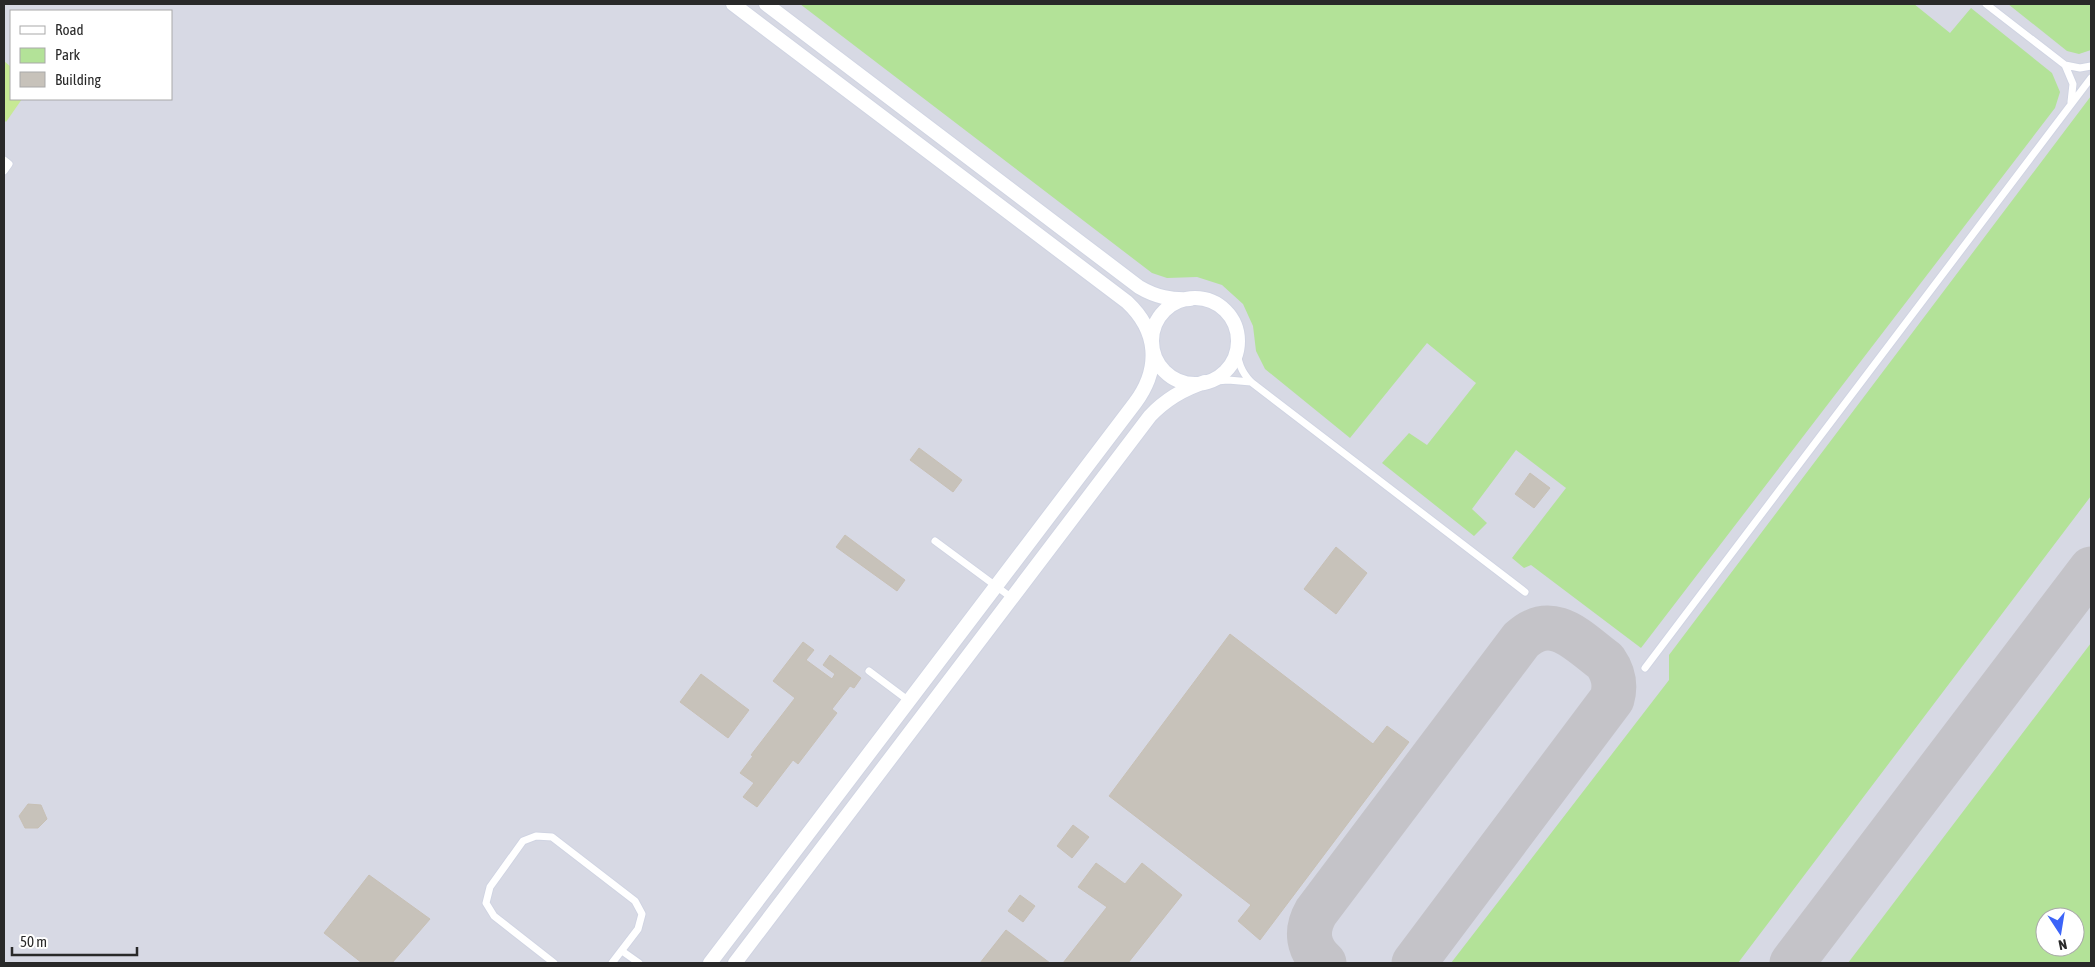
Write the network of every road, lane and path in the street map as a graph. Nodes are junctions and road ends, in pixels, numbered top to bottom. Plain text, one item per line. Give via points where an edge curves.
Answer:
1 (733, 4) edge
2 (766, 4) edge
3 (1986, 4) edge
4 (2065, 65) junction
5 (2091, 66) edge
6 (2091, 78) edge
7 (2070, 107) junction
8 (4, 160) edge
9 (4, 171) edge
10 (1190, 299) junction
11 (1237, 342) junction
12 (1152, 349) junction
13 (1206, 382) junction
14 (1251, 382) junction
15 (935, 541) dead end
16 (996, 587) junction
17 (1525, 592) dead end
18 (1012, 598) junction
19 (1645, 668) dead end
20 (869, 671) dead end
21 (909, 701) junction
22 (622, 952) junction
23 (554, 963) edge
24 (612, 963) edge
25 (639, 963) edge
26 (710, 963) edge
27 (735, 963) edge

1 - 12 street via 1127,302 1147,328
2 - 10 street via 1139,287 1169,299
3 - 4 lane
4 - 5 lane
4 - 7 lane via 2073,84
6 - 7 lane
7 - 19 lane
8 - 9 lane via 9,164
10 - 11 street via 1210,301 1227,313
10 - 12 street via 1178,302 1160,316 1154,326
11 - 13 street via 1232,363 1220,375
11 - 14 lane via 1240,367
12 - 13 street via 1163,370 1172,377 1194,384
12 - 16 street via 1151,372 1142,394
13 - 14 lane
13 - 18 street via 1169,398 1150,416
14 - 17 lane
15 - 16 lane
16 - 18 lane
16 - 21 street
18 - 27 street
20 - 21 lane
21 - 26 street
22 - 23 lane via 638,929 642,914 636,901 552,837 536,836 523,841 490,888 486,903 494,916
22 - 24 lane
22 - 25 lane

